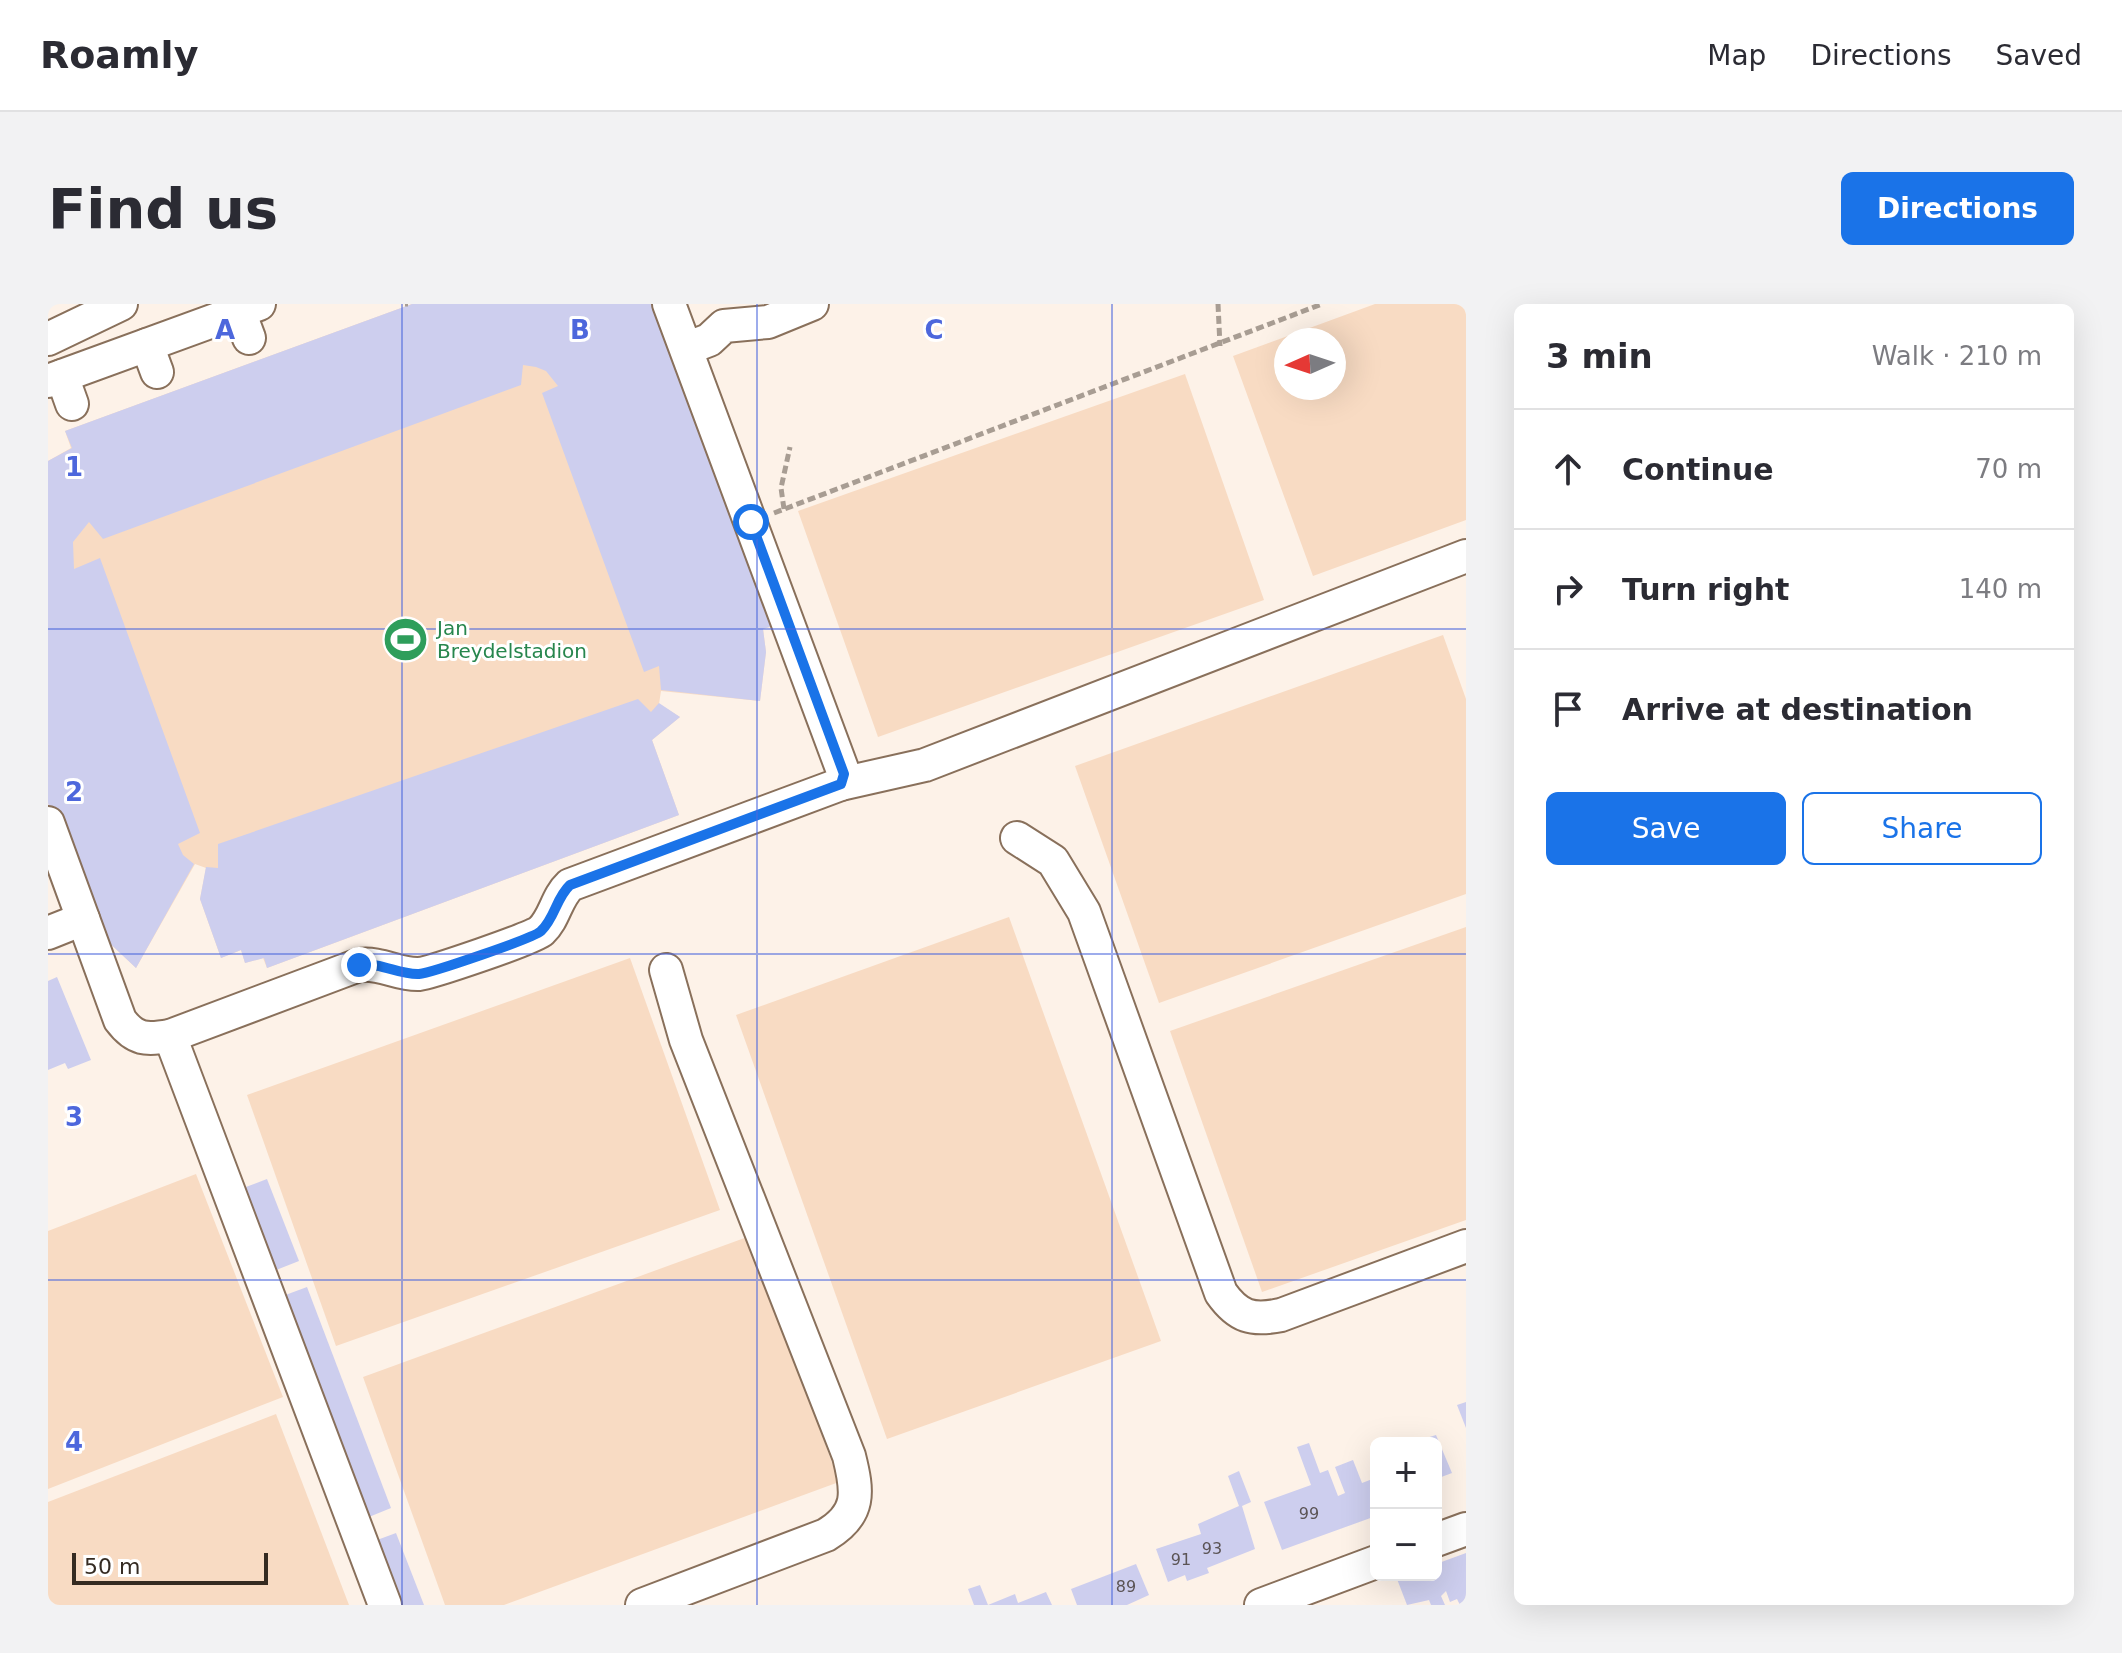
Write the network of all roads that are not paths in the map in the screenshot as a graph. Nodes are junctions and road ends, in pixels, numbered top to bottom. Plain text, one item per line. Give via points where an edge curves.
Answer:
1 (121, 304) edge
2 (669, 304) edge
3 (812, 304) edge
4 (249, 318) edge
5 (48, 339) edge
6 (688, 348) junction
7 (61, 387) edge
8 (1465, 560) edge
9 (841, 784) junction
10 (48, 823) edge
11 (1017, 838) dead end
12 (83, 919) junction
13 (48, 933) edge
14 (666, 970) dead end
15 (170, 1036) junction
16 (1466, 1246) edge
17 (1466, 1529) edge
18 (1442, 1538) edge
19 (1370, 1564) edge
20 (719, 1593) edge
21 (385, 1605) edge
22 (642, 1605) edge
23 (1261, 1605) edge

1 - 5 street
2 - 6 street
3 - 6 street via 768,322 724,326 709,340
4 - 7 street via 152,358
6 - 9 street via 844,774
8 - 9 street via 925,765
9 - 15 street via 570,885 539,933 421,974 359,965
10 - 12 street
11 - 16 street via 1053,861 1084,912 1221,1293 1231,1307 1244,1317 1281,1315
12 - 13 street
12 - 15 street via 120,1020 145,1041
14 - 20 street via 686,1040 849,1456 856,1494 842,1525
15 - 21 street
17 - 18 street
19 - 23 street
20 - 22 street

